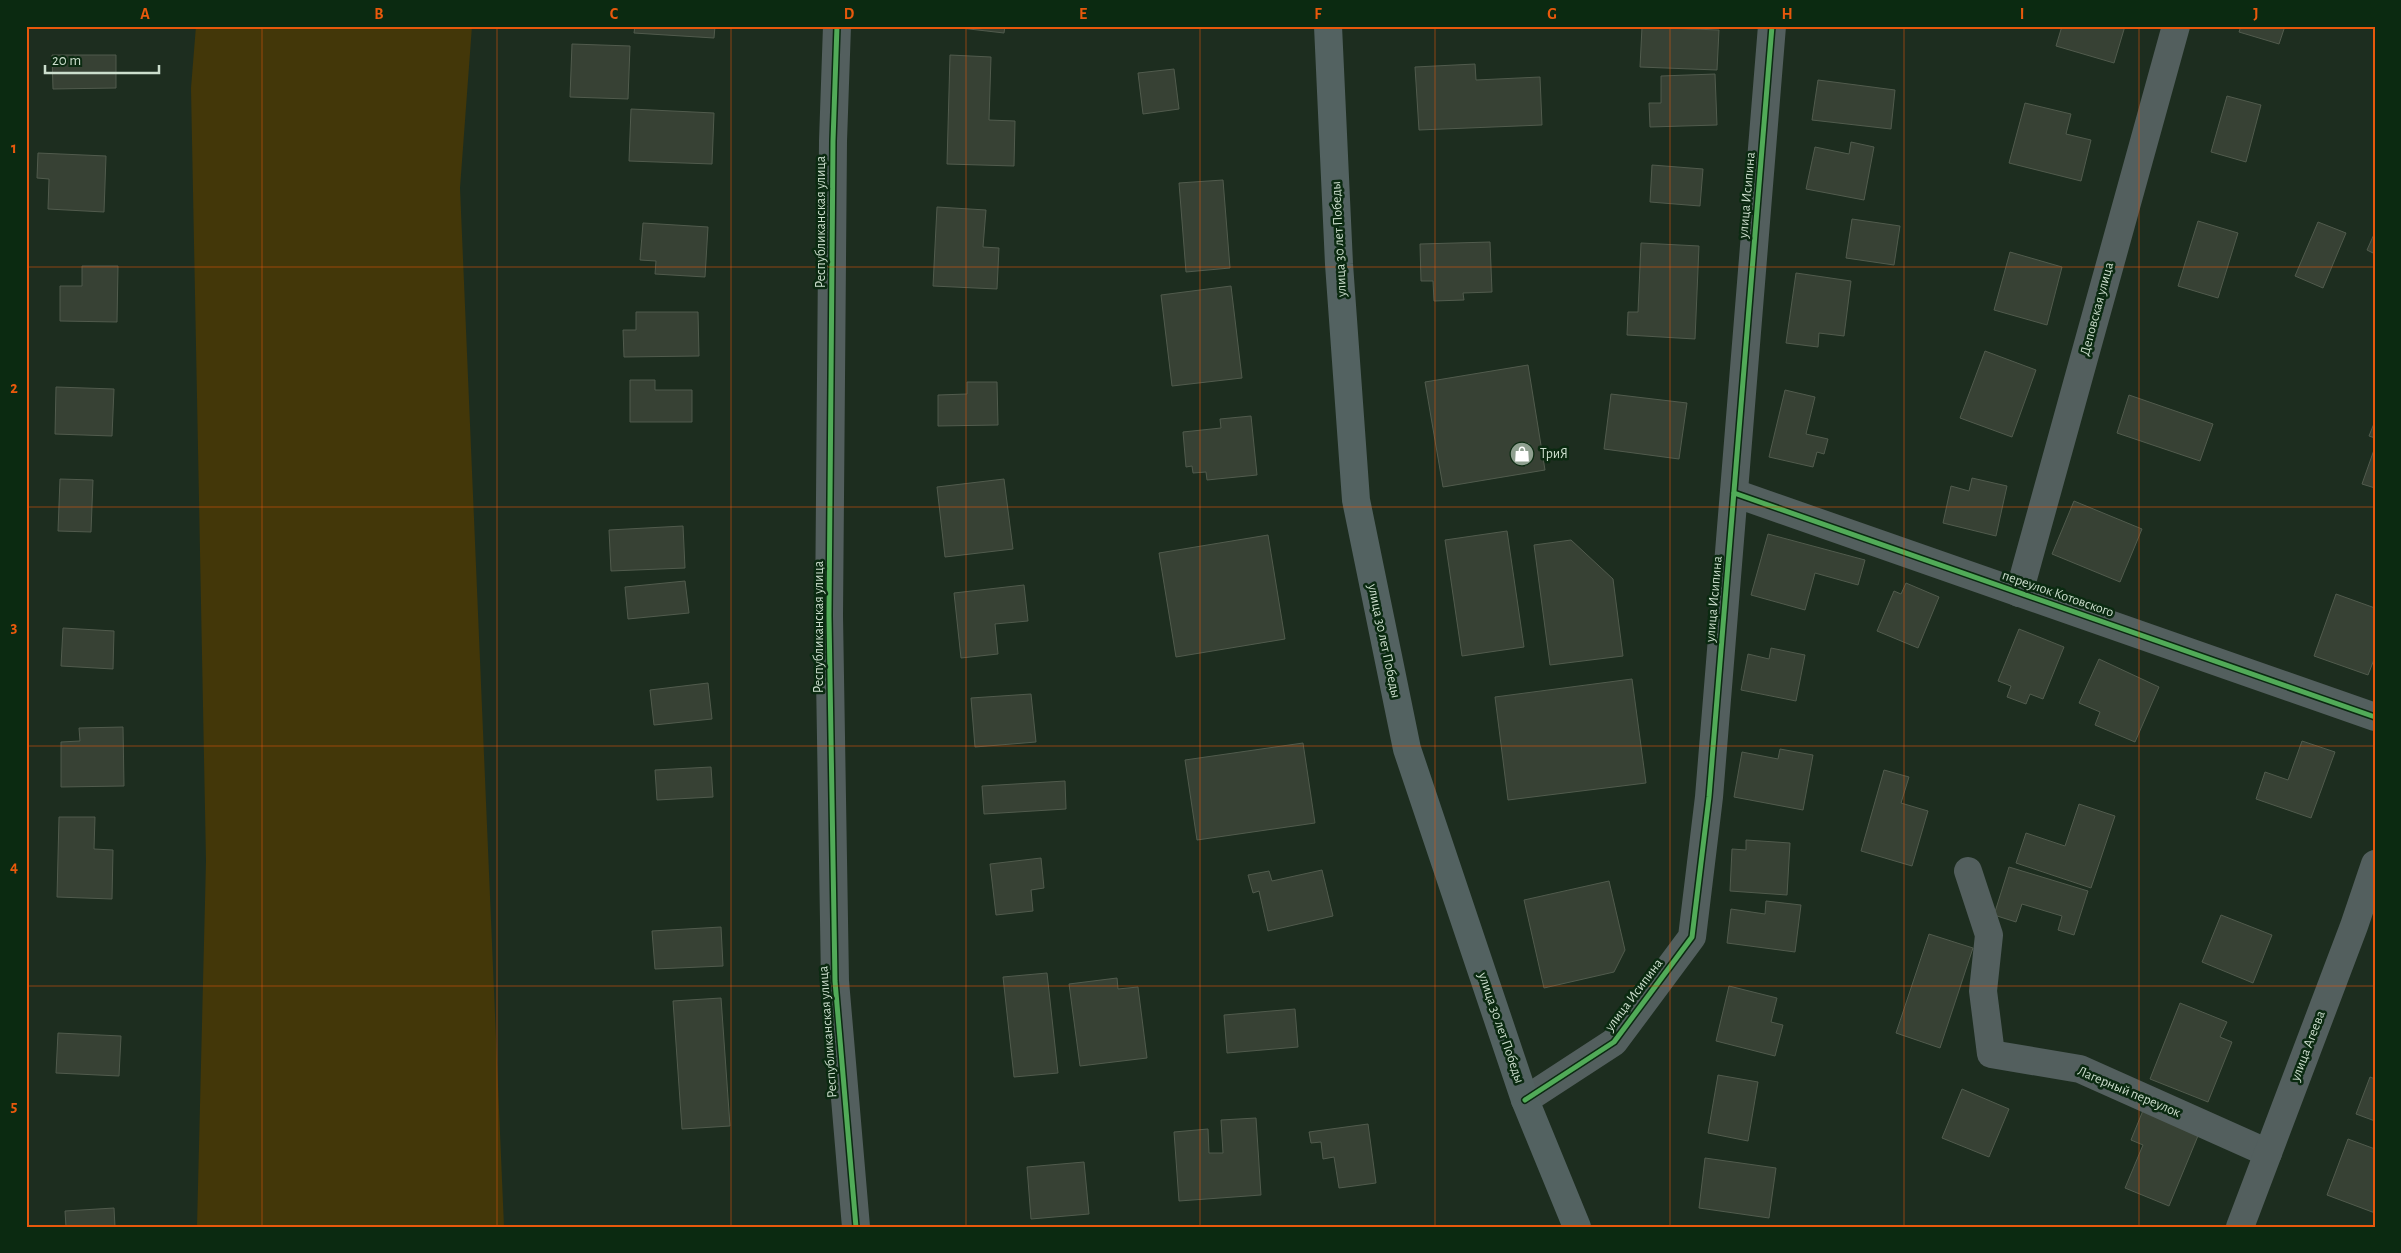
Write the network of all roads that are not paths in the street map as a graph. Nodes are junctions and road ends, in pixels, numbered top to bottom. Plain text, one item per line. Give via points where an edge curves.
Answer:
1 (837, 26) edge
2 (1328, 26) edge
3 (1772, 26) edge
4 (2176, 26) edge
5 (1734, 494) junction
6 (2019, 592) junction
7 (2375, 717) edge
8 (2375, 864) edge
9 (1968, 871) dead end
10 (1525, 1100) junction
11 (2268, 1153) junction
12 (856, 1227) edge
13 (1576, 1227) edge
14 (2240, 1227) edge

1 - 12 street, Республиканская улица via 829,606 834,982
2 - 10 main road, улица 30 лет Победы via 1339,264 1356,500 1406,749
3 - 5 street, улица Исипина
4 - 6 street, Деповская улица
5 - 6 street, переулок Котовского
5 - 10 street, улица Исипина via 1709,797 1692,937 1614,1042
6 - 7 street, переулок Котовского
8 - 11 street, улица Агеева
9 - 11 street, Лагерный переулок via 1989,935 1983,991 1991,1054 2080,1069
10 - 13 main road, улица 30 лет Победы
11 - 14 street, улица Агеева

